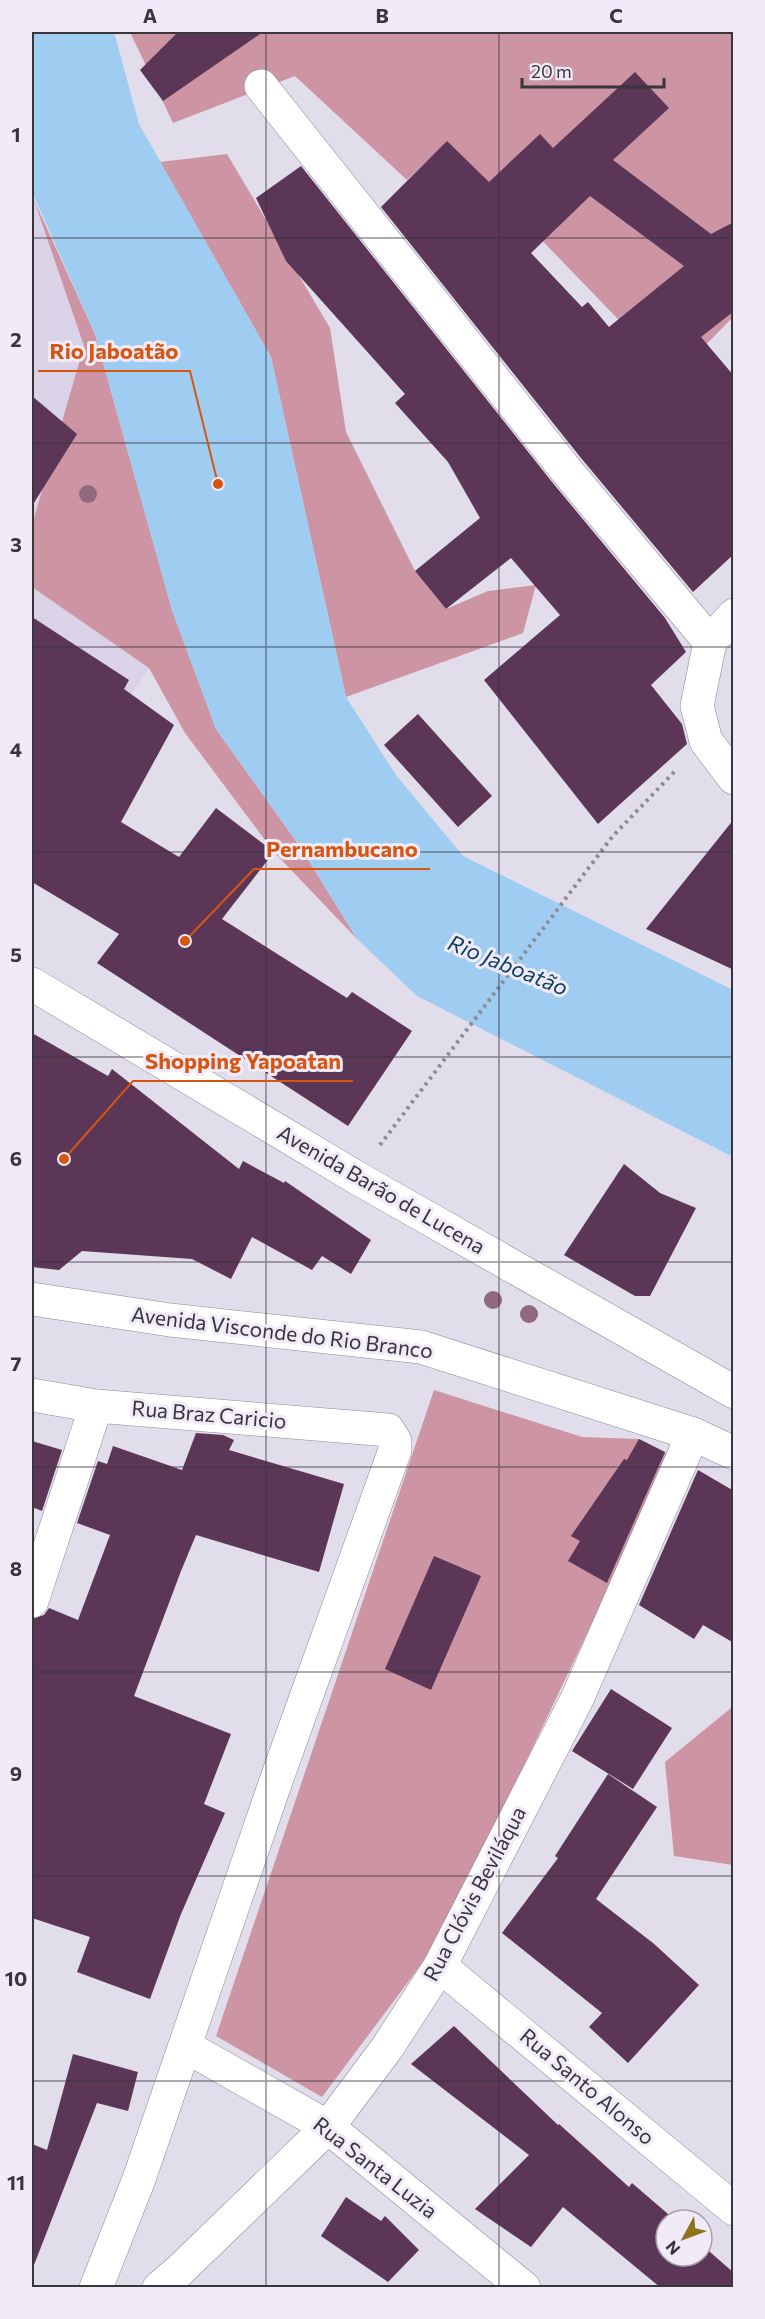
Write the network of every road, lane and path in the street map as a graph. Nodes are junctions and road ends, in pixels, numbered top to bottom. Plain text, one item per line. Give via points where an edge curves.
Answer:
1 (261, 87) dead end
2 (734, 615) edge
3 (710, 642) junction
4 (706, 741) junction
5 (734, 778) edge
6 (32, 984) edge
7 (385, 1139) dead end
8 (32, 1299) edge
9 (734, 1392) edge
10 (32, 1395) edge
11 (96, 1406) junction
12 (693, 1434) junction
13 (734, 1453) edge
14 (32, 1601) edge
15 (440, 1966) junction
16 (185, 2046) junction
17 (328, 2127) junction
18 (734, 2209) edge
19 (96, 2288) edge
20 (159, 2288) edge
21 (524, 2288) edge

1 - 3 street via 558,461
2 - 3 street
3 - 4 street via 697,706
4 - 5 street
4 - 7 path via 612,837
6 - 9 street, Avenida Barão de Lucena via 359,1179
8 - 12 street, Avenida Visconde do Rio Branco via 170,1320 421,1347
10 - 11 street, Rua Braz Caricio
11 - 14 street
11 - 16 street, Rua Braz Caricio via 388,1430 395,1441
12 - 13 street, Avenida Visconde do Rio Branco
12 - 15 street, Rua Clóvis Beviláqua via 577,1699
15 - 17 street, Rua Clóvis Beviláqua via 387,2048
15 - 18 street, Rua Santo Alonso
16 - 17 street, Rua Santa Luzia
16 - 19 street
17 - 20 street, Rua Clóvis Beviláqua
17 - 21 street, Rua Santa Luzia

